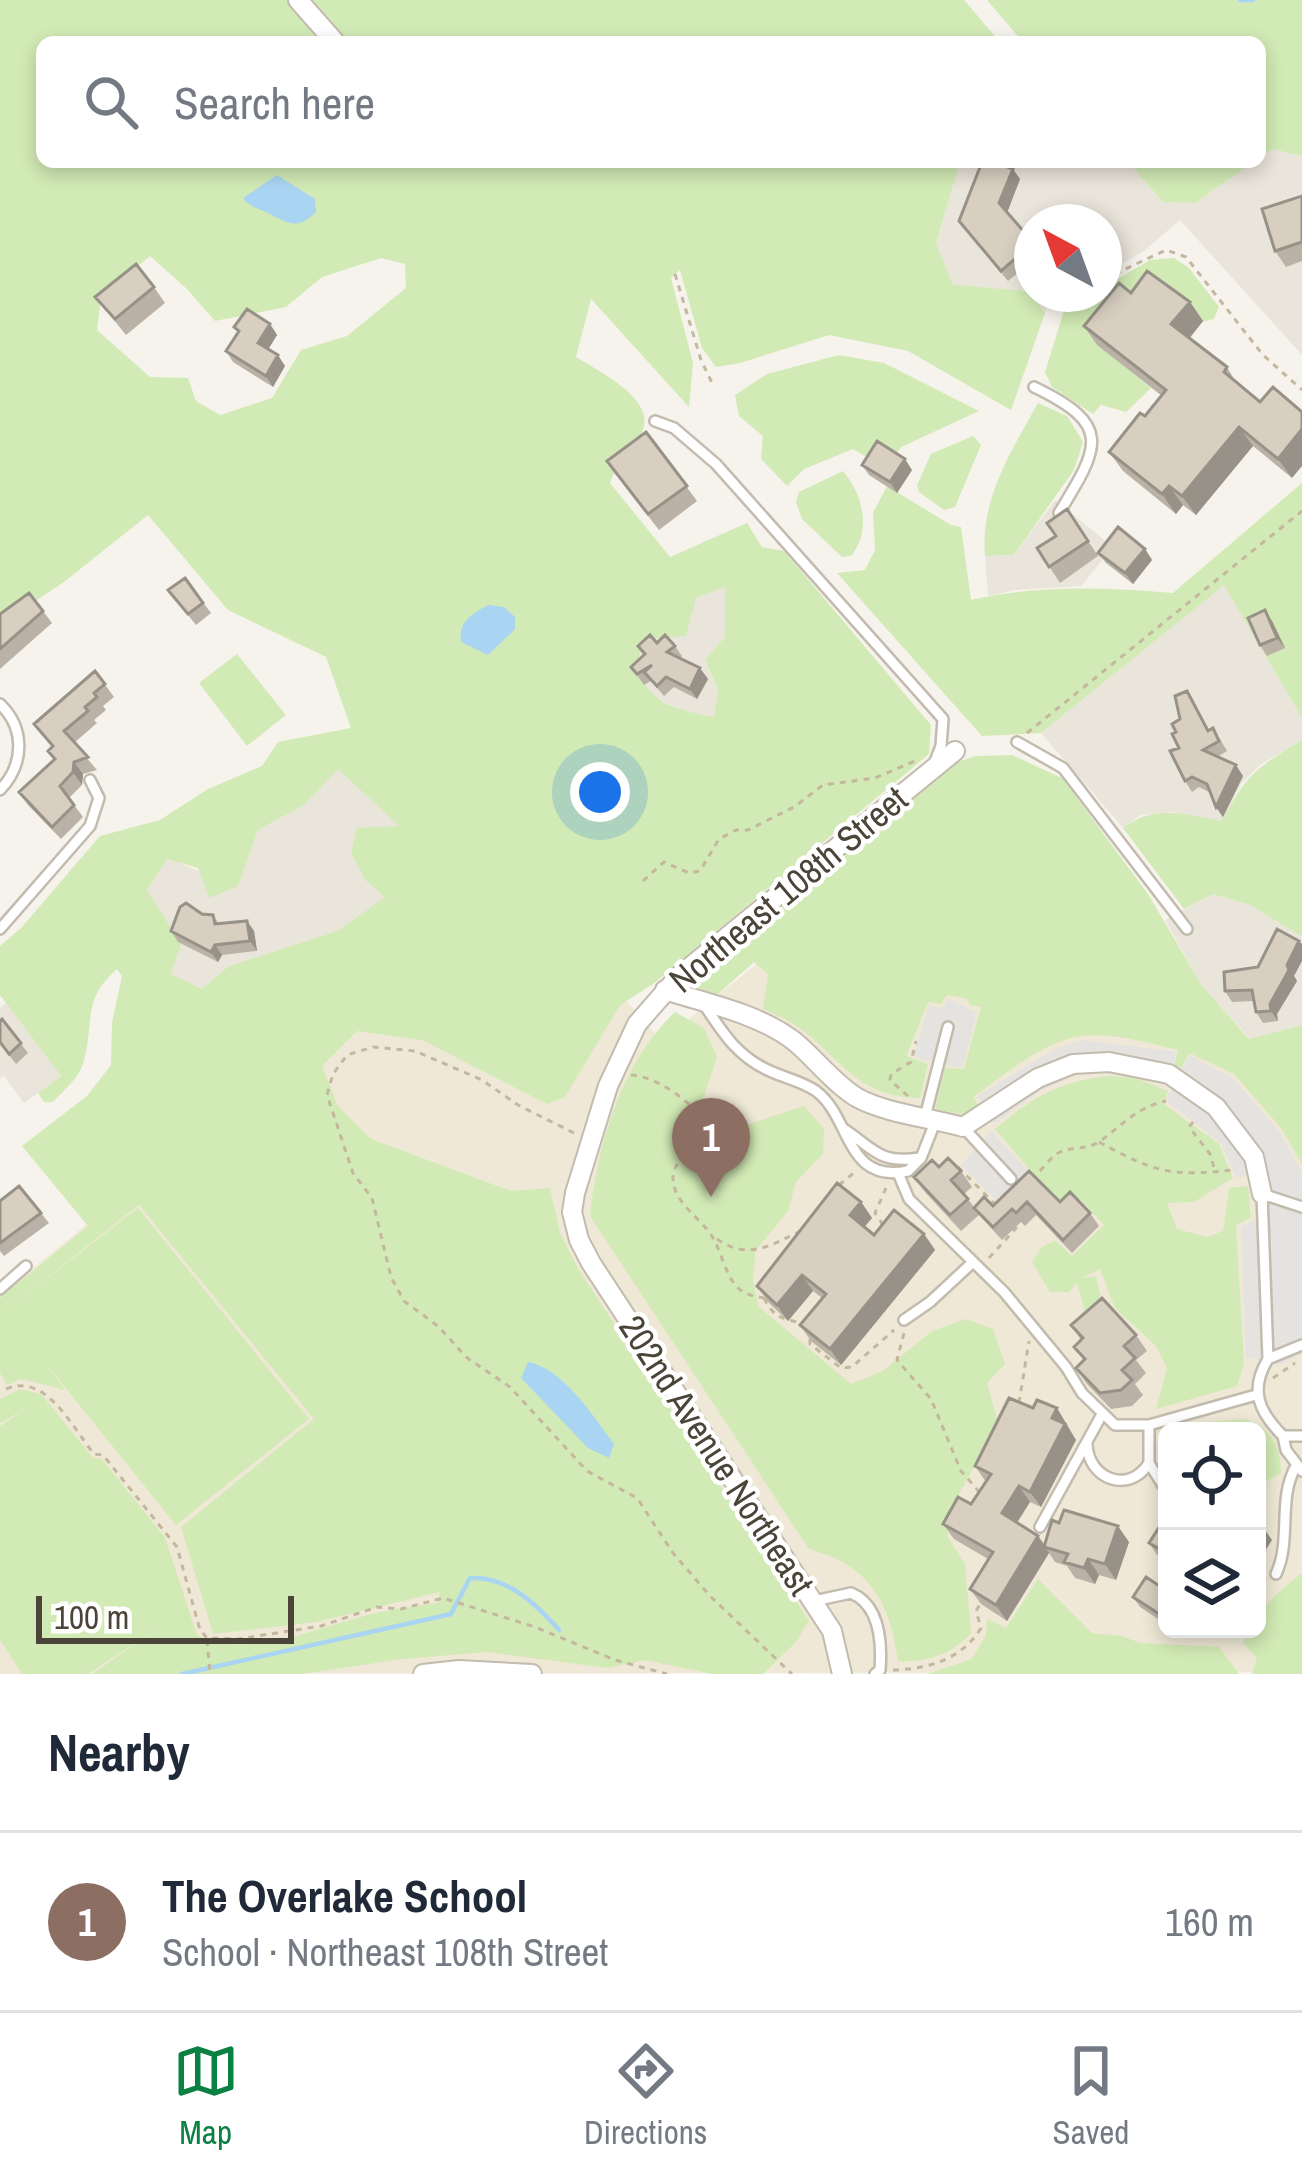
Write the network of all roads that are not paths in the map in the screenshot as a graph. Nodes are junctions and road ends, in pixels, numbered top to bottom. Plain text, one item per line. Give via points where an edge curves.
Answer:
1 (298, 0) edge
2 (329, 36) edge
3 (1034, 387) dead end
4 (656, 422) dead end
5 (1059, 513) edge
6 (0, 704) edge
7 (1017, 742) road end
8 (955, 751) dead end
9 (933, 766) junction
10 (90, 780) dead end
11 (0, 790) edge
12 (0, 929) edge
13 (1187, 929) dead end
14 (665, 990) junction
15 (702, 1002) junction
16 (948, 1027) dead end
17 (920, 1113) junction
18 (963, 1127) junction
19 (844, 1130) junction
20 (921, 1158) junction
21 (898, 1173) junction
22 (1013, 1181) edge
23 (1262, 1195) junction
24 (1302, 1207) edge
25 (579, 1240) joint
26 (976, 1265) junction
27 (26, 1266) dead end
28 (0, 1288) edge
29 (904, 1320) road end
30 (1302, 1346) edge
31 (1268, 1359) junction
32 (1256, 1395) junction
33 (1101, 1416) junction
34 (1149, 1425) junction
35 (1283, 1436) junction
36 (1302, 1436) edge
37 (1087, 1444) junction
38 (1149, 1463) junction
39 (1299, 1468) edge
40 (1158, 1478) edge
41 (1040, 1527) dead end
42 (1276, 1574) dead end
43 (813, 1601) junction
44 (459, 1672) edge
45 (877, 1672) edge
46 (423, 1674) edge
47 (532, 1674) edge
48 (842, 1674) edge

1 - 2 street
3 - 5 lane via 1091,426 1081,478
4 - 9 lane via 716,464 943,719
6 - 11 lane via 19,740 18,767
7 - 13 lane via 1063,768
8 - 9 street, Northeast 108th Street
9 - 14 street, Northeast 108th Street
10 - 12 lane via 99,798 90,826
14 - 15 street
14 - 25 street, Northeast 108th Street via 625,1044 593,1126 574,1193
15 - 17 street via 793,1041 855,1096
15 - 19 lane via 737,1052 815,1090
16 - 17 lane
17 - 18 street
17 - 20 lane
18 - 22 lane
18 - 23 street via 1073,1064 1169,1074 1216,1107 1254,1157
19 - 20 lane via 878,1156
19 - 21 lane via 861,1161
20 - 21 lane
21 - 26 lane via 909,1198
23 - 24 lane
23 - 31 lane
25 - 43 street, 202nd Avenue Northeast
26 - 29 lane
26 - 33 lane
27 - 28 lane
30 - 31 lane
31 - 32 lane
32 - 34 lane
32 - 35 lane
33 - 34 lane via 1115,1425
33 - 37 lane
34 - 38 lane
35 - 36 lane
35 - 39 lane
37 - 38 lane via 1087,1456 1110,1478 1140,1477
37 - 41 lane
38 - 40 lane
39 - 42 lane via 1288,1479
43 - 45 lane via 851,1593 868,1604 881,1647
43 - 48 street, 202nd Avenue Northeast via 832,1631
44 - 46 street
44 - 47 street

